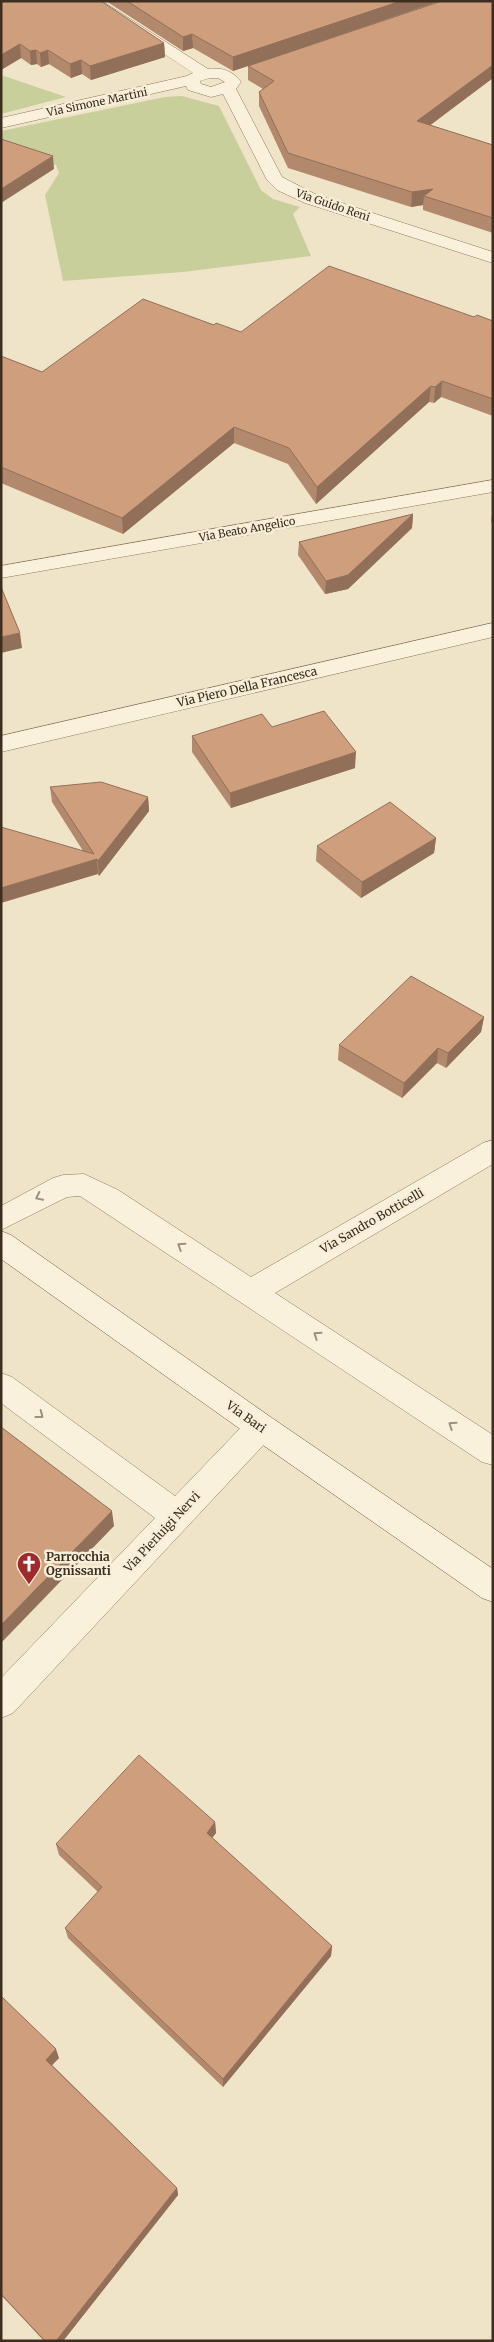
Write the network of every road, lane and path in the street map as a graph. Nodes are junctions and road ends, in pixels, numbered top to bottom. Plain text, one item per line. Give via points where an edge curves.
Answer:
1 (91, 1) edge
2 (250, 73) edge
3 (199, 77) junction
4 (229, 84) junction
5 (1, 123) edge
6 (493, 258) edge
7 (493, 486) edge
8 (1, 572) edge
9 (493, 630) edge
10 (1, 744) edge
11 (493, 1150) edge
12 (1, 1219) edge
13 (1, 1244) edge
14 (251, 1292) junction
15 (1, 1386) edge
16 (261, 1427) junction
17 (493, 1452) edge
18 (177, 1516) junction
19 (493, 1588) edge
20 (1, 1702) edge

1 - 3 street via 190,62
2 - 4 street
3 - 4 street via 218,73
3 - 5 street, Via Simone Martini
4 - 6 street, Via Guido Reni via 274,180 282,186 311,199
7 - 8 street, Via Beato Angelico
9 - 10 street, Via Piero Della Francesca
11 - 14 street, Via Sandro Botticelli
14 -> 12 street via 84,1185 63,1186
13 - 16 street, Via Bari
17 -> 14 street
15 -> 18 street
16 - 18 street, Via Pierluigi Nervi
16 - 19 street, Via Bari
18 - 20 street, Via Pierluigi Nervi

